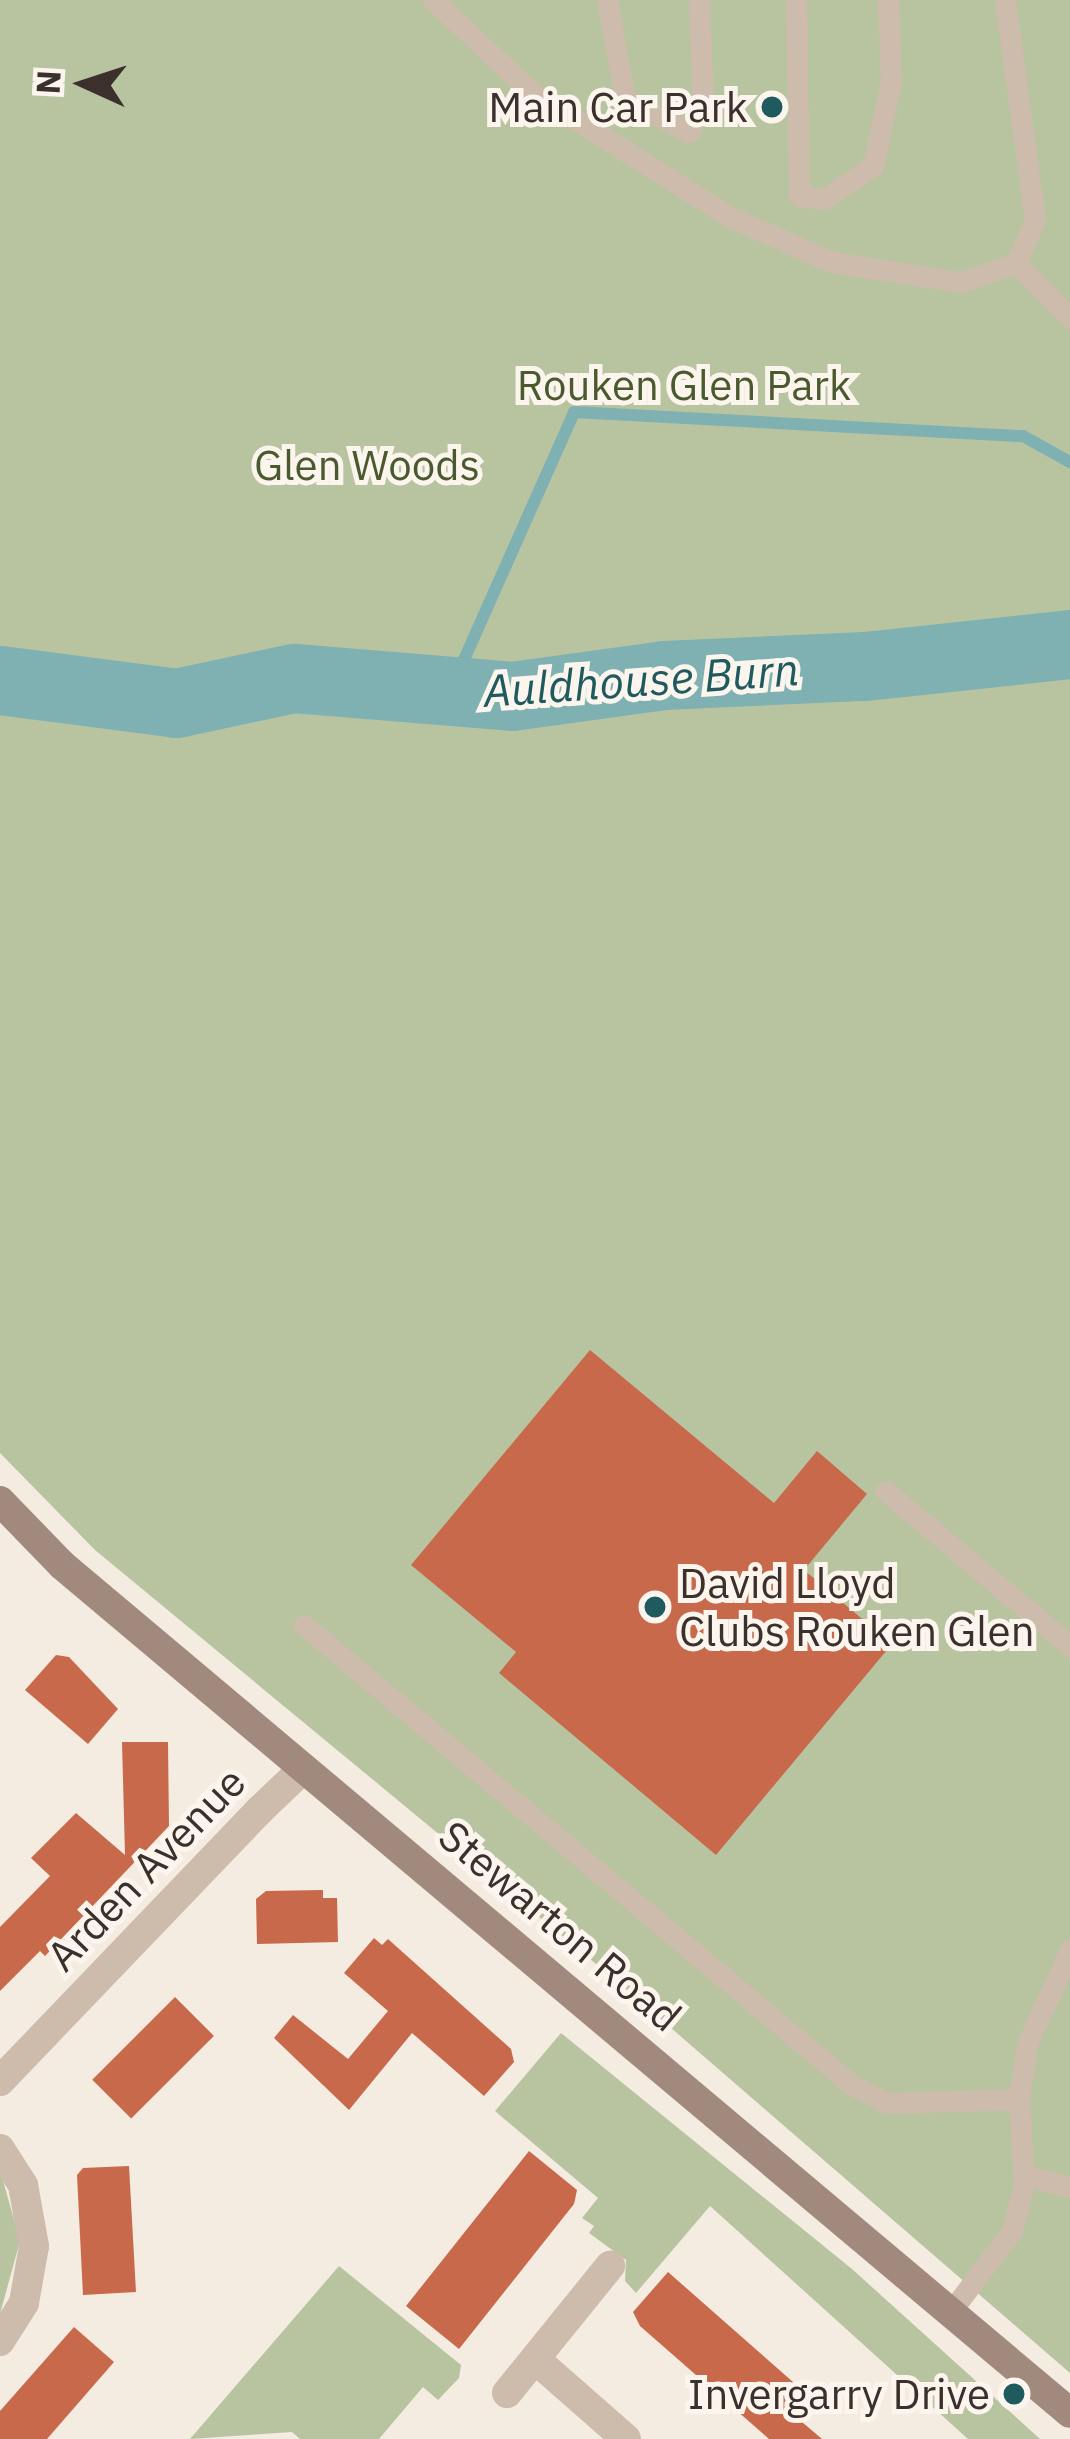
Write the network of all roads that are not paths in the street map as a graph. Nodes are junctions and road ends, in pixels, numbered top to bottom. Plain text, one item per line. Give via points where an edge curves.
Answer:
1 (434, 0) edge
2 (607, 0) edge
3 (699, 0) edge
4 (796, 0) edge
5 (888, 0) edge
6 (1005, 0) edge
7 (1016, 263) junction
8 (1070, 318) edge
9 (886, 1491) dead end
10 (0, 1501) edge
11 (304, 1625) dead end
12 (1070, 1646) edge
13 (303, 1769) junction
14 (1070, 1950) edge
15 (0, 2080) edge
16 (1019, 2098) junction
17 (0, 2150) edge
18 (1024, 2175) junction
19 (1070, 2187) edge
20 (610, 2266) dead end
21 (952, 2310) junction
22 (0, 2341) edge
23 (535, 2359) junction
24 (507, 2393) dead end
25 (1070, 2413) edge
26 (626, 2439) edge

1 - 7 lane via 532,92 728,216 832,262 961,282
2 - 3 lane via 625,99 689,132 703,101
4 - 5 lane via 799,196 824,199 873,166 891,81
6 - 7 lane via 1035,179 1035,220
7 - 8 lane
9 - 12 lane
10 - 13 main road, Stewarton Road via 62,1565
11 - 16 lane via 852,2085 887,2103
13 - 15 street, Arden Avenue
13 - 21 main road, Stewarton Road
14 - 16 lane via 1027,2044
16 - 18 lane
17 - 22 street via 23,2185 34,2246 24,2303
18 - 19 lane
18 - 21 lane via 1012,2231
20 - 23 street
21 - 25 main road, Stewarton Road
23 - 24 street
23 - 26 street

